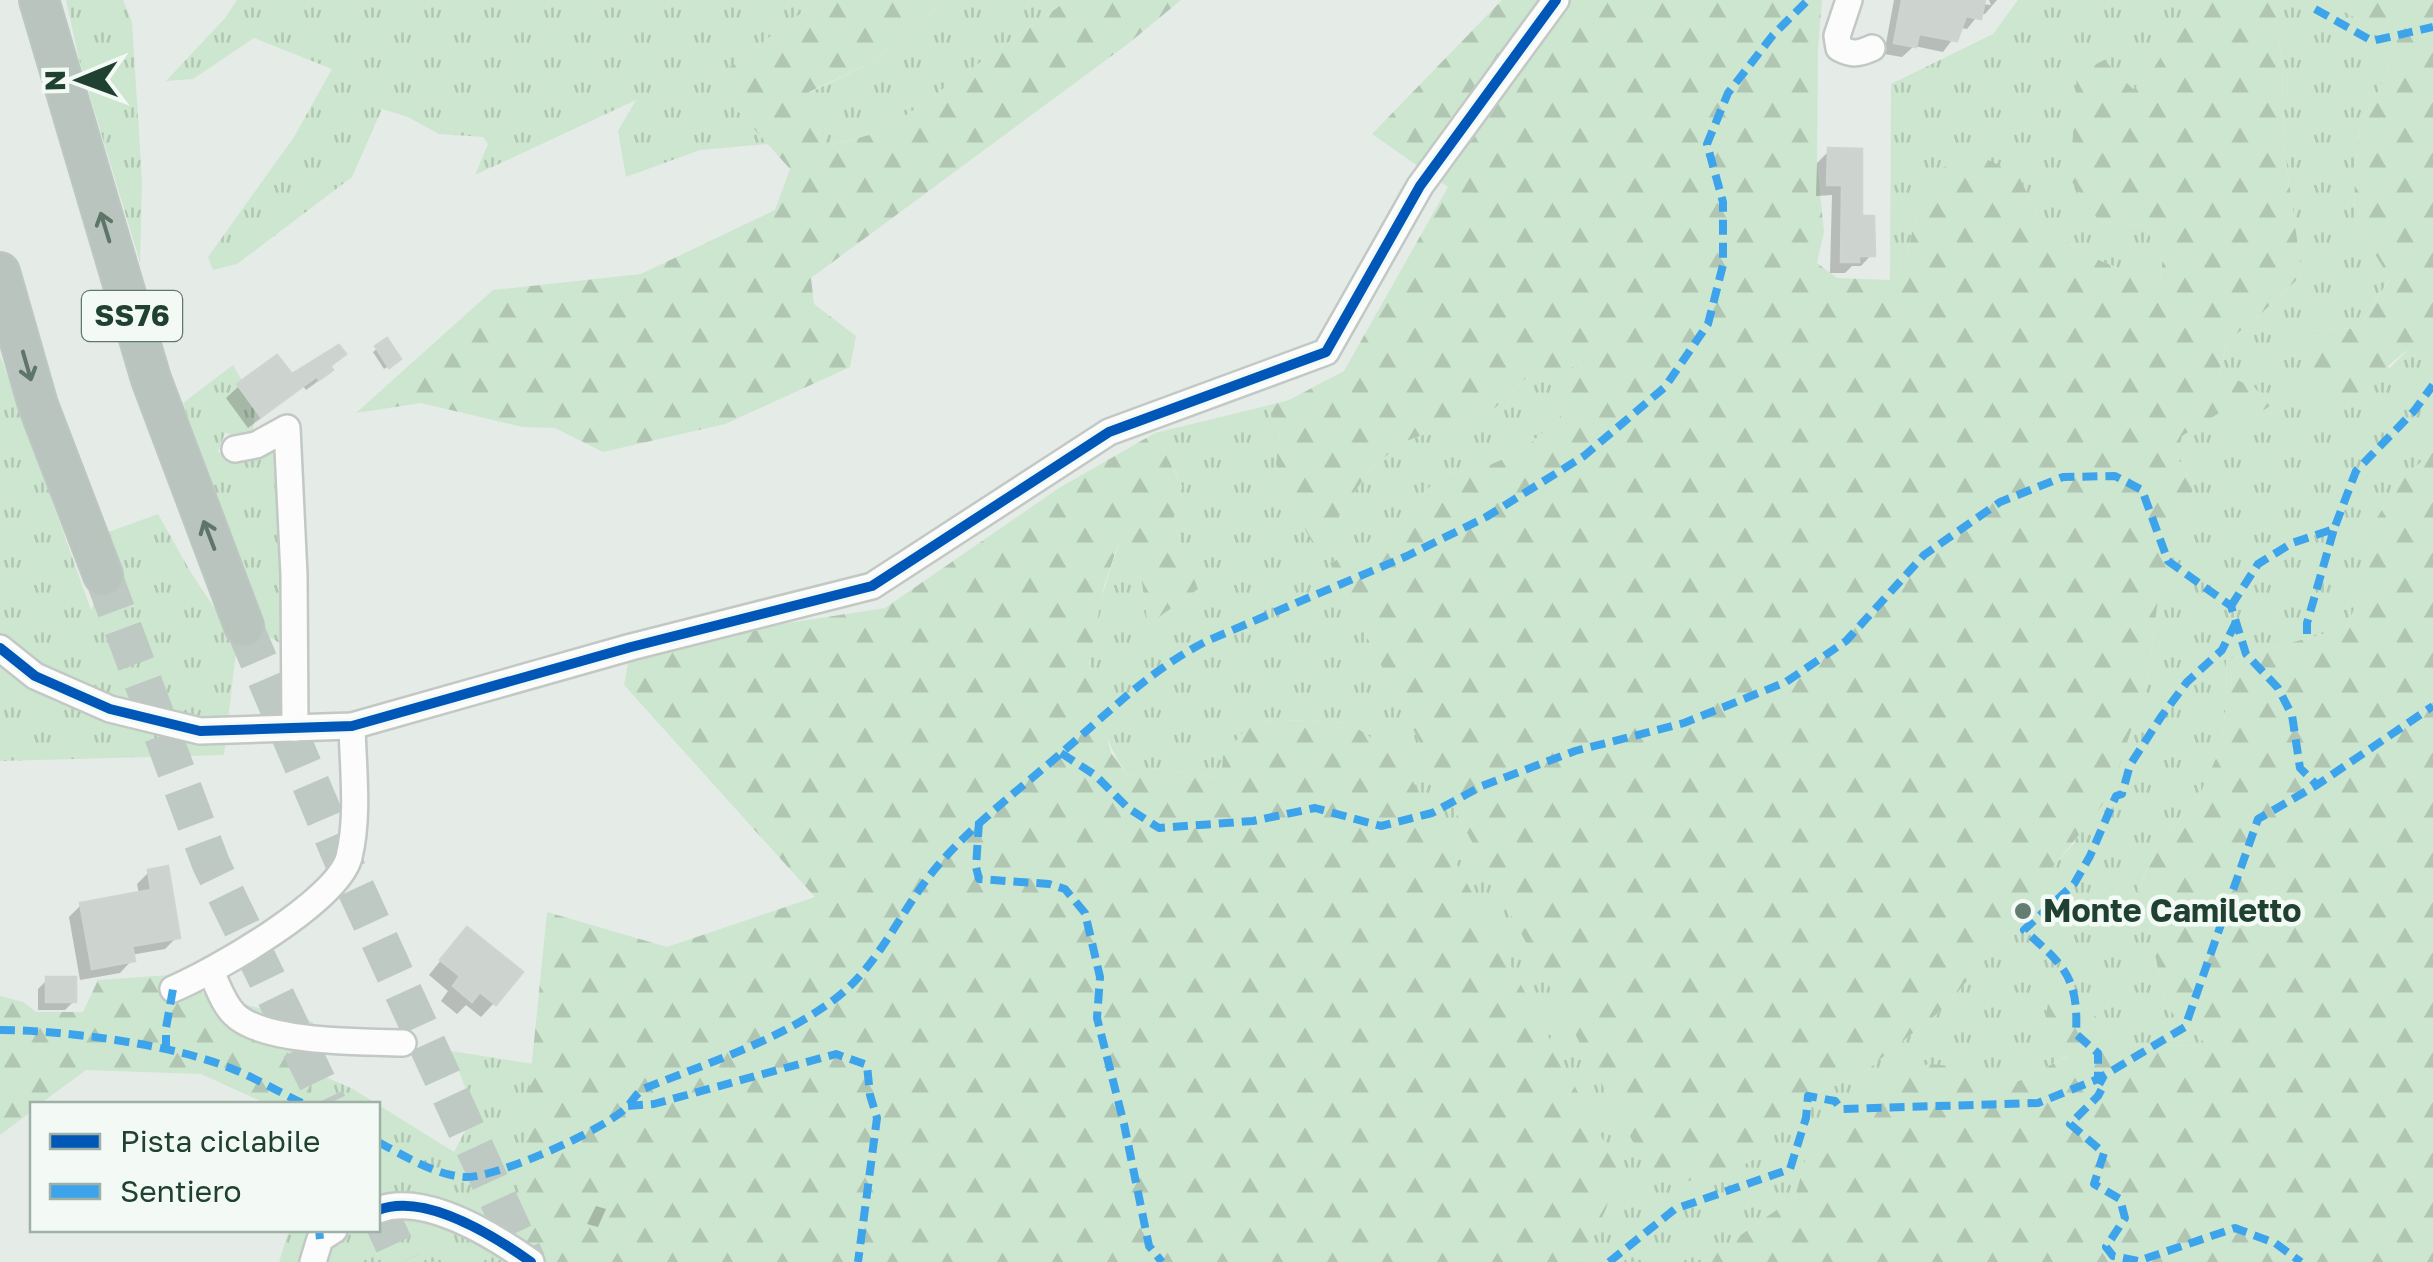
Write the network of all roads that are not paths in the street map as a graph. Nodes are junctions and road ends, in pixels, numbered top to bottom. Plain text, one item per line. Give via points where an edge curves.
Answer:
1 (39, 0) edge
2 (1556, 0) edge
3 (1849, 0) edge
4 (1872, 48) dead end
5 (0, 272) edge
6 (235, 449) dead end
7 (103, 576) tunnel mouth
8 (244, 626) tunnel mouth
9 (0, 648) edge
10 (352, 726) junction
11 (295, 728) junction
12 (212, 972) junction
13 (173, 989) dead end
14 (403, 1043) dead end
15 (380, 1210) edge
16 (331, 1232) edge
17 (313, 1262) edge
18 (530, 1262) edge

8 -> 1 highway, SS76 via 151,379
2 - 10 street via 1420,186 1326,352 1109,432 872,586
3 - 4 street via 1839,48 1849,54
5 -> 7 highway via 38,405
6 - 11 street via 286,428
9 - 11 street via 36,676 110,709 200,731
10 - 11 street
10 - 12 street via 352,836 340,878
12 - 13 street
12 - 14 street via 227,1006 266,1032
15 - 18 street via 404,1204 434,1212 497,1238
16 - 17 street via 320,1239

